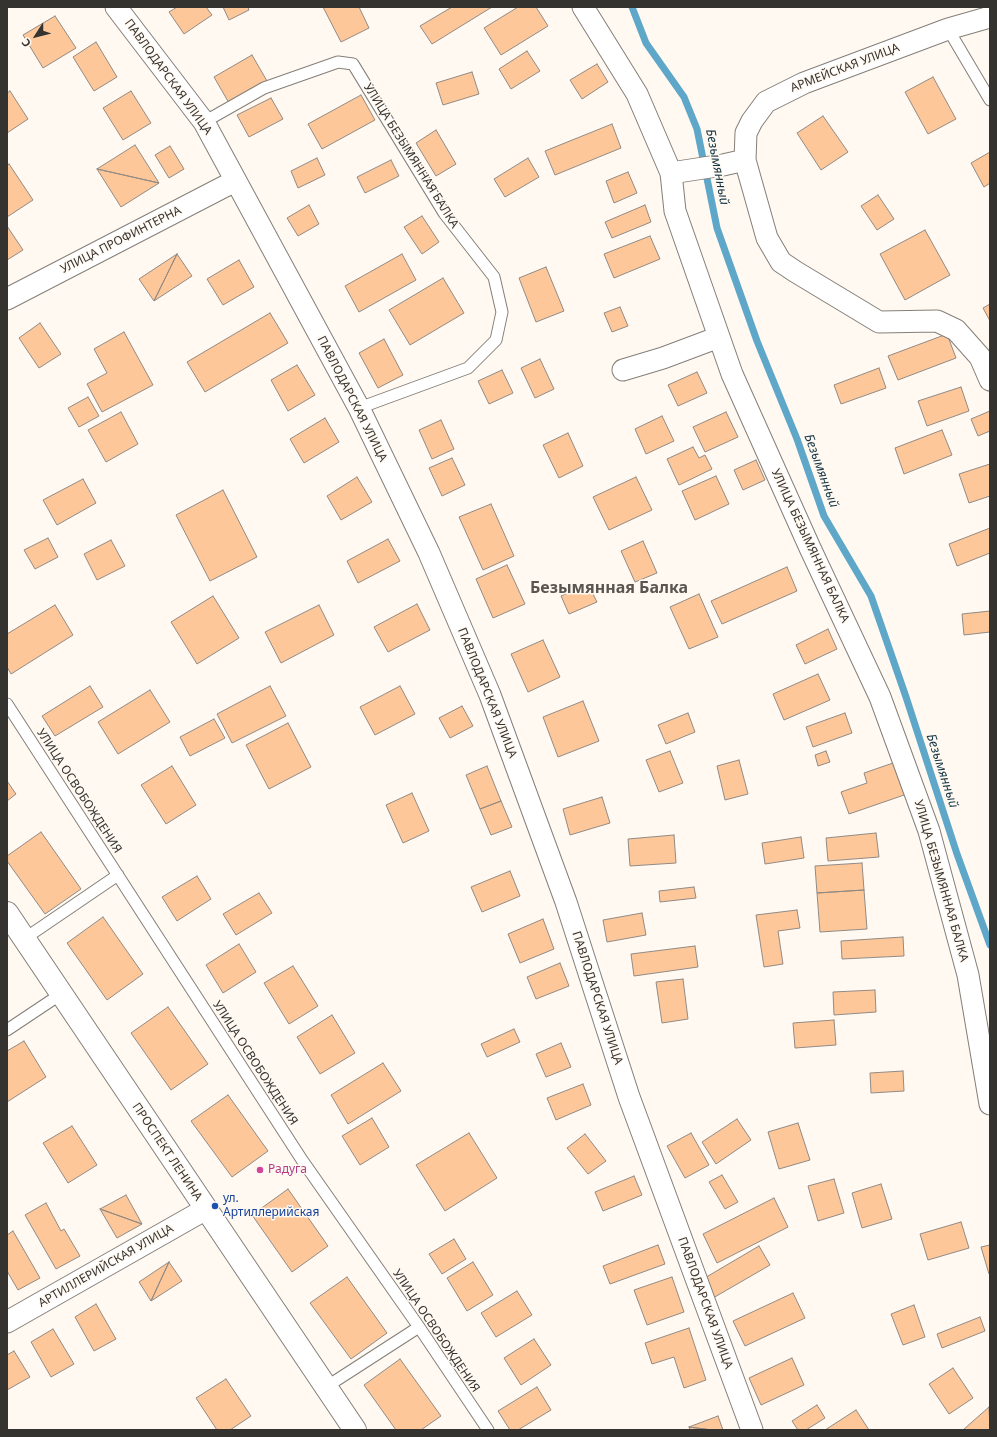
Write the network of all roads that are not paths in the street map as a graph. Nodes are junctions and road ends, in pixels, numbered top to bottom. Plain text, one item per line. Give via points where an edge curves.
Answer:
1 (116, 7) edge
2 (583, 7) edge
3 (990, 17) edge
4 (948, 29) junction
5 (990, 100) edge
6 (204, 122) junction
7 (746, 160) junction
8 (671, 173) junction
9 (235, 181) junction
10 (7, 299) edge
11 (719, 337) junction
12 (623, 370) dead end
13 (990, 380) edge
14 (359, 408) junction
15 (7, 704) edge
16 (118, 875) junction
17 (7, 914) edge
18 (24, 939) junction
19 (61, 994) junction
20 (7, 1030) edge
21 (990, 1104) edge
22 (206, 1209) junction
23 (7, 1322) edge
24 (419, 1327) junction
25 (326, 1387) junction
26 (355, 1430) edge
27 (488, 1430) edge
28 (752, 1430) edge

1 - 6 street, ПАВЛОДАРСКАЯ УЛИЦА
2 - 8 street, УЛИЦА БЕЗЫМЯННАЯ БАЛКА via 637,94
3 - 4 street, АРМЕЙСКАЯ УЛИЦА
4 - 5 lane
4 - 7 street, АРМЕЙСКАЯ УЛИЦА via 804,83 766,102 746,133
6 - 9 street, ПАВЛОДАРСКАЯ УЛИЦА
6 - 14 lane, УЛИЦА БЕЗЫМЯННАЯ БАЛКА via 264,88 338,62 354,64 444,213 494,277 502,312 496,340 468,368
7 - 8 street
7 - 13 street, АРМЕЙСКАЯ УЛИЦА via 767,238 781,262 880,322 937,321 956,330 980,357
8 - 11 street, УЛИЦА БЕЗЫМЯННАЯ БАЛКА via 675,211
9 - 10 street, УЛИЦА ПРОФИНТЕРНА
9 - 14 street, ПАВЛОДАРСКАЯ УЛИЦА
11 - 12 street
11 - 21 street, УЛИЦА БЕЗЫМЯННАЯ БАЛКА via 732,374 880,698 929,831 968,975
14 - 28 street, ПАВЛОДАРСКАЯ УЛИЦА via 429,553 490,695 566,902 629,1097
15 - 16 lane, УЛИЦА ОСВОБОЖДЕНИЯ
16 - 18 lane
16 - 24 lane, УЛИЦА ОСВОБОЖДЕНИЯ via 302,1160
17 - 18 main road, ПРОСПЕКТ ЛЕНИНА
18 - 19 main road, ПРОСПЕКТ ЛЕНИНА
19 - 20 lane
19 - 22 main road, ПРОСПЕКТ ЛЕНИНА
22 - 23 street, АРТИЛЛЕРИЙСКАЯ УЛИЦА
22 - 25 main road, ПРОСПЕКТ ЛЕНИНА
24 - 25 lane
24 - 27 lane, УЛИЦА ОСВОБОЖДЕНИЯ
25 - 26 main road, ПРОСПЕКТ ЛЕНИНА

